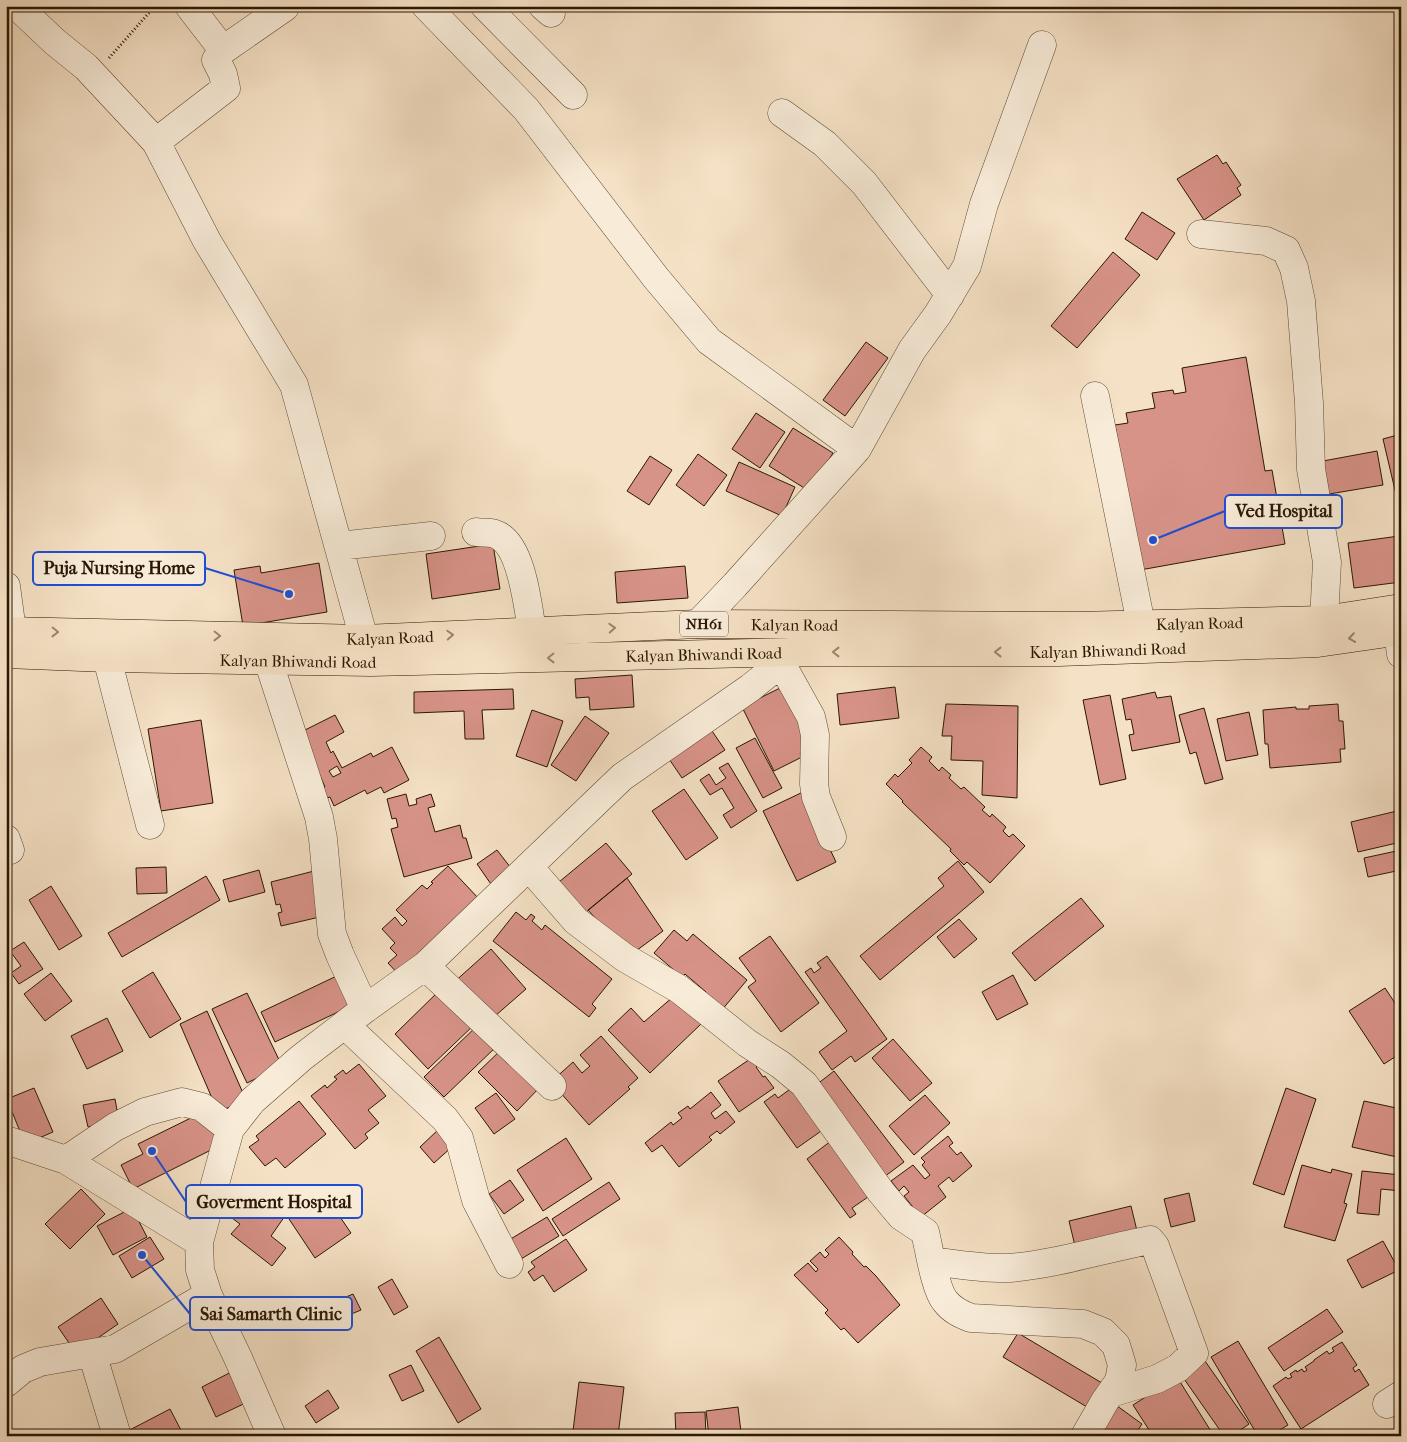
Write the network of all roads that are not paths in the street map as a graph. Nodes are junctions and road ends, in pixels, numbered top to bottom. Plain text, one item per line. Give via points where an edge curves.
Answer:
1 (17, 6) edge
2 (189, 6) edge
3 (284, 6) edge
4 (426, 6) edge
5 (478, 6) edge
6 (485, 6) edge
7 (455, 36) junction
8 (1042, 45) dead end
9 (223, 50) junction
10 (573, 95) dead end
11 (782, 113) dead end
12 (156, 142) junction
13 (1201, 234) dead end
14 (950, 295) junction
15 (1095, 396) dead end
16 (857, 449) junction
17 (476, 532) dead end
18 (431, 536) dead end
19 (339, 546) junction
20 (6, 586) edge
21 (1324, 620) junction
22 (698, 624) junction
23 (1140, 624) junction
24 (815, 625) junction
25 (532, 631) junction
26 (1400, 631) edge
27 (8, 639) edge
28 (364, 639) junction
29 (107, 658) junction
30 (788, 658) junction
31 (268, 660) junction
32 (150, 825) dead end
33 (832, 838) dead end
34 (529, 867) junction
35 (425, 966) junction
36 (355, 1017) junction
37 (552, 1086) dead end
38 (230, 1129) junction
39 (6, 1140) edge
40 (66, 1160) junction
41 (199, 1242) junction
42 (932, 1261) junction
43 (508, 1264) dead end
44 (208, 1295) junction
45 (92, 1353) junction
46 (6, 1383) edge
47 (1111, 1393) junction
48 (117, 1436) edge
49 (272, 1436) edge
50 (1085, 1436) edge

1 - 12 street via 86,66
2 - 9 street
3 - 9 street
4 - 7 street
5 - 7 street
6 - 10 street
7 - 16 street via 526,108 656,278 709,341
8 - 14 street via 984,204 967,266
9 - 12 street via 216,60 226,88
11 - 14 street via 825,144 864,184
12 - 19 street via 207,240 294,385
13 - 21 street via 1266,241 1286,250 1294,268 1306,349 1311,469 1327,562
14 - 16 street via 912,350
15 - 23 street
16 - 22 street
17 - 25 street via 496,534 508,544 522,574
18 - 19 street
19 - 28 street
20 - 27 street
21 - 23 highway, Kalyan Road / NH61
21 - 26 highway, Kalyan Road / NH61
22 - 24 highway, Kalyan Road / NH61
25 -> 22 highway, Kalyan Road / NH61
23 - 24 highway, Kalyan Road / NH61
24 - 30 street
28 -> 25 highway, Kalyan Road / NH61
26 -> 30 highway, Kalyan Bhiwandi Road / NH61 via 1318,643
27 -> 28 highway, Kalyan Road / NH61
27 - 29 highway, Kalyan Bhiwandi Road / NH61
29 - 31 highway, Kalyan Bhiwandi Road / NH61
29 - 32 street
30 -> 31 highway, Kalyan Bhiwandi Road / NH61
30 - 33 street via 811,717 815,735 816,797
30 - 34 street via 622,777
31 - 36 street via 319,817 332,934
34 - 35 street
34 - 42 street via 576,921 625,958 679,989 804,1084 900,1216 926,1232
35 - 36 street
35 - 37 street
36 - 38 street via 252,1101
36 - 43 street via 459,1138 476,1200
38 - 40 street via 202,1107 182,1102 145,1112 115,1127
38 - 41 street
39 - 40 street
40 - 41 street
41 - 44 street via 200,1270
42 - 47 street via 943,1299 958,1313 971,1318 1083,1324 1103,1332 1116,1345 1122,1365 1120,1381
42 - 47 street via 1008,1268 1150,1240 1194,1353 1178,1368
44 - 45 street via 115,1349
44 - 49 street
45 - 46 street via 40,1362 23,1369
45 - 48 street
47 - 50 street

